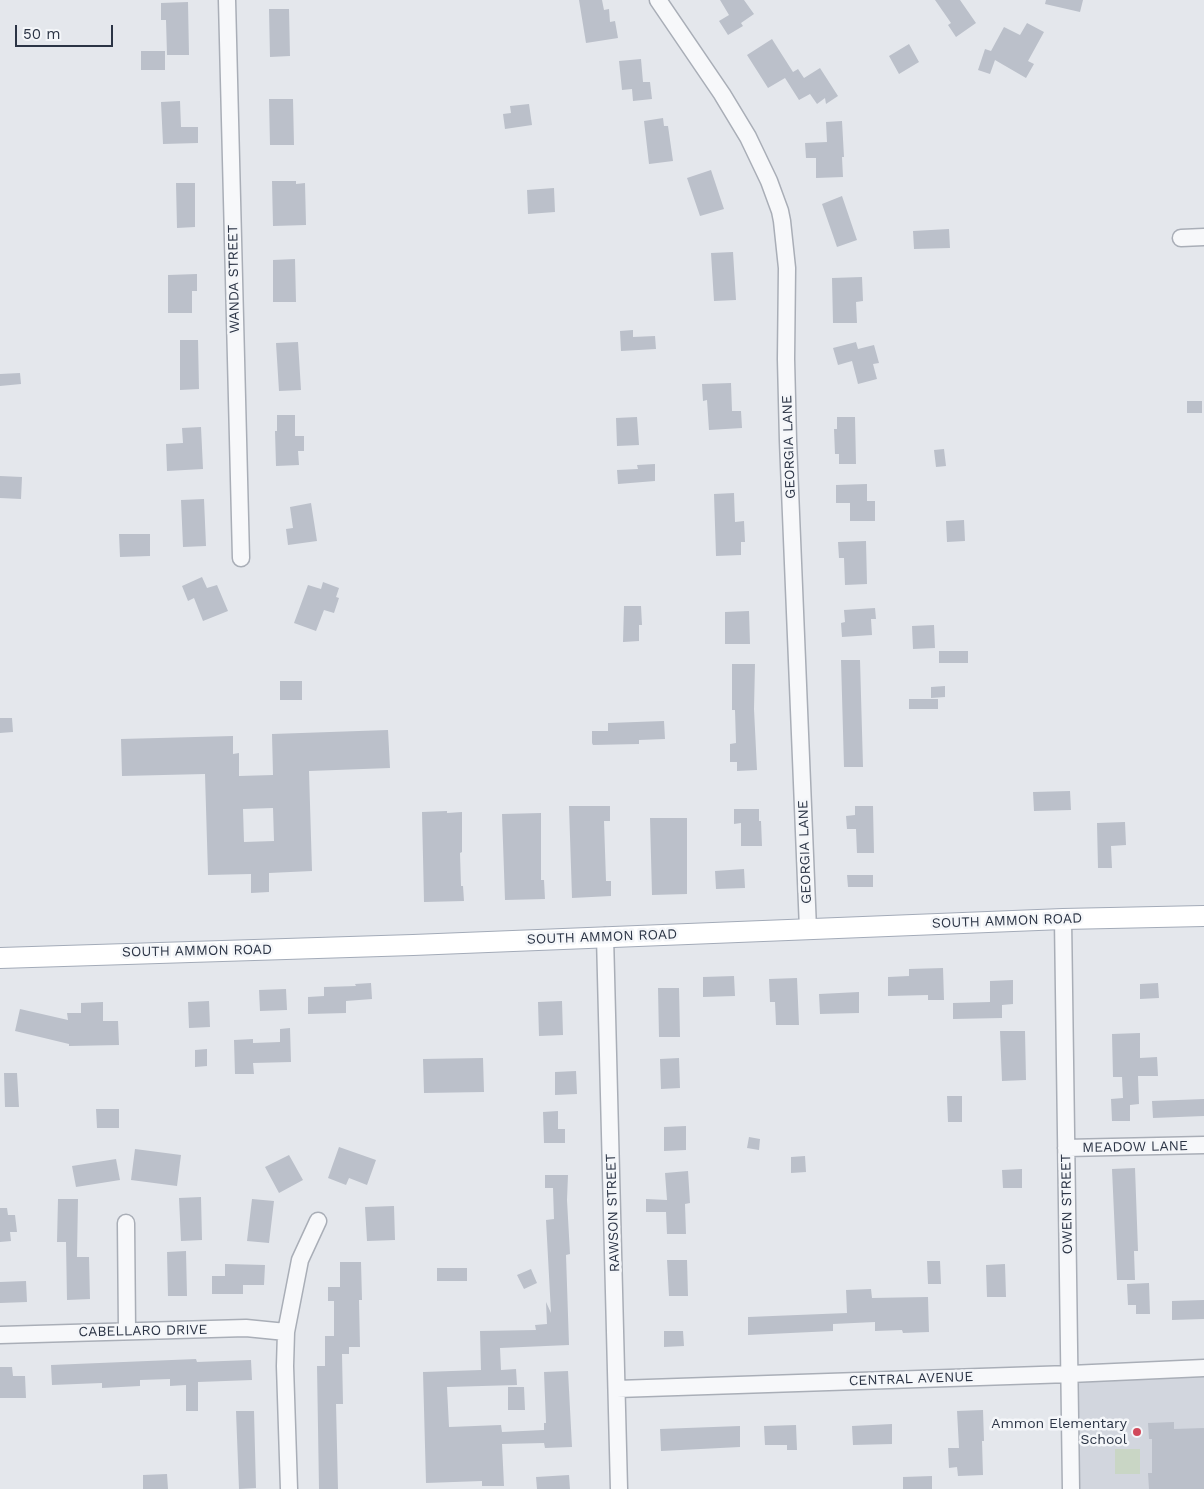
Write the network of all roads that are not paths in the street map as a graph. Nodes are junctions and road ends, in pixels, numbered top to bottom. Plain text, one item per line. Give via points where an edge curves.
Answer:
1 (227, 0) edge
2 (658, 0) edge
3 (1204, 237) edge
4 (1181, 238) dead end
5 (242, 558) dead end
6 (1204, 916) edge
7 (1063, 919) junction
8 (808, 929) junction
9 (605, 936) junction
10 (0, 958) edge
11 (1204, 1145) edge
12 (1066, 1148) junction
13 (318, 1221) dead end
14 (126, 1223) dead end
15 (127, 1330) junction
16 (286, 1332) junction
17 (0, 1335) edge
18 (1204, 1368) edge
19 (1070, 1374) junction
20 (617, 1388) junction
21 (289, 1489) edge
22 (619, 1489) edge
23 (1071, 1489) edge

1 - 5 street, WANDA STREET
2 - 8 street, GEORGIA LANE via 748,137 781,216 787,268 786,359
3 - 4 street
6 - 7 main road, SOUTH AMMON ROAD
7 - 8 main road, SOUTH AMMON ROAD
7 - 12 street, OWEN STREET
8 - 9 main road, SOUTH AMMON ROAD
9 - 10 main road, SOUTH AMMON ROAD
9 - 20 street, RAWSON STREET
11 - 12 street, MEADOW LANE
12 - 19 street, OWEN STREET
13 - 16 street via 300,1260
14 - 15 street
15 - 16 street, CABELLARO DRIVE via 246,1328
15 - 17 street, CABELLARO DRIVE
16 - 21 street
18 - 19 street, CENTRAL AVENUE
19 - 20 street, CENTRAL AVENUE
19 - 23 street, OWEN STREET
20 - 22 street, RAWSON STREET

